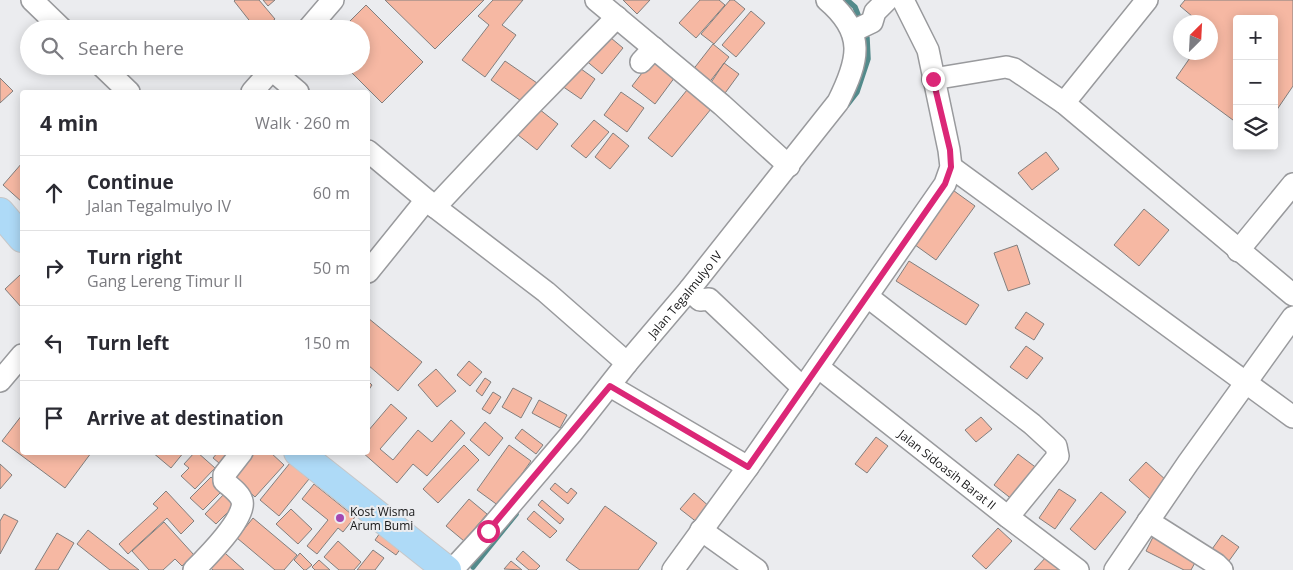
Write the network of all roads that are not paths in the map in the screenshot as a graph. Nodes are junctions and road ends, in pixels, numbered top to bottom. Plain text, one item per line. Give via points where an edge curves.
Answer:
1 (32, 0) edge
2 (596, 0) edge
3 (827, 0) edge
4 (887, 0) edge
5 (903, 0) edge
6 (1147, 0) edge
7 (323, 4) edge
8 (616, 17) junction
9 (53, 20) edge
10 (313, 20) edge
11 (861, 27) junction
12 (111, 75) edge
13 (267, 75) edge
14 (280, 75) edge
15 (933, 79) junction
16 (127, 90) edge
17 (254, 90) edge
18 (296, 90) edge
19 (1064, 103) junction
20 (370, 153) edge
21 (789, 166) junction
22 (951, 167) junction
23 (1293, 184) edge
24 (431, 204) junction
25 (0, 212) edge
26 (20, 236) edge
27 (1238, 251) junction
28 (370, 270) edge
29 (694, 294) junction
30 (1293, 295) edge
31 (868, 297) junction
32 (1293, 317) edge
33 (20, 357) edge
34 (627, 363) junction
35 (818, 367) junction
36 (0, 381) edge
37 (1247, 383) junction
38 (802, 388) junction
39 (616, 389) junction
40 (1293, 417) edge
41 (240, 455) edge
42 (302, 455) edge
43 (748, 467) junction
44 (1008, 517) junction
45 (1148, 521) junction
46 (701, 530) junction
47 (194, 570) edge
48 (447, 570) edge
49 (452, 570) edge
50 (673, 570) edge
51 (757, 570) edge
52 (1078, 570) edge
53 (1115, 570) edge
54 (1222, 570) edge

1 - 9 street
2 - 8 street
3 - 11 street via 849,23
4 - 11 street
5 - 15 street via 928,50
6 - 19 street
7 - 10 street
8 - 21 street via 647,55 722,105
8 - 24 street
11 - 21 street, Jalan Tegalmulyo IV via 845,89
12 - 16 street
13 - 17 street
14 - 18 street
15 - 19 street via 1006,67 1014,69
15 - 22 street
19 - 27 street
20 - 24 street
21 - 29 street, Jalan Tegalmulyo IV
22 - 31 street via 945,184
22 - 37 street
23 - 27 street
24 - 28 street
24 - 34 street via 546,292
25 - 26 main road
27 - 30 street
29 - 34 street, Jalan Tegalmulyo IV
29 - 38 street via 709,299
31 - 35 street
31 - 44 street via 1056,446 1058,456
32 - 37 street
33 - 36 street
34 - 39 street, Jalan Tegalmulyo IV
35 - 38 street
35 - 44 street, Jalan Sidoasih Barat II
37 - 40 street
37 - 45 street
38 - 43 street
39 - 43 street
39 - 49 street, Jalan Tegalmulyo IV
41 - 47 street via 224,475 224,481 240,497 242,510 227,534
42 - 48 main road
43 - 46 street
44 - 52 street, Jalan Sidoasih Barat II
45 - 53 street
45 - 54 street
46 - 50 street
46 - 51 street

